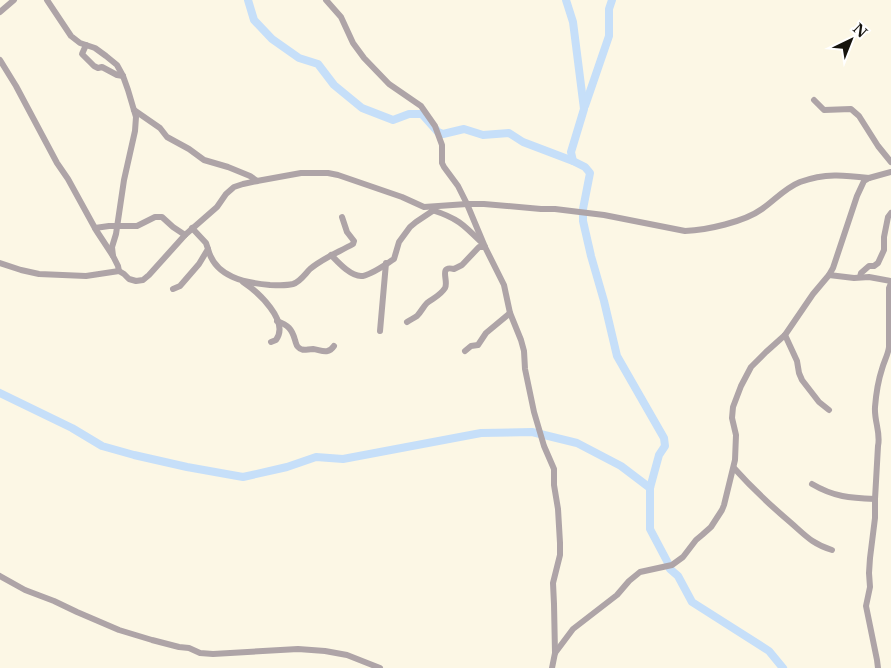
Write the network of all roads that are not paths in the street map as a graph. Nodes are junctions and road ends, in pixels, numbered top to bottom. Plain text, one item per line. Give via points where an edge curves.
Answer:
1 (14, 0) edge
2 (47, 0) edge
3 (326, 0) edge
4 (0, 12) edge
5 (86, 45) junction
6 (0, 60) edge
7 (123, 76) junction
8 (814, 100) dead end
9 (134, 110) junction
10 (891, 162) edge
11 (891, 172) edge
12 (869, 178) junction
13 (257, 181) junction
14 (467, 204) junction
15 (424, 207) junction
16 (434, 210) junction
17 (891, 213) edge
18 (342, 217) dead end
19 (118, 225) junction
20 (95, 228) junction
21 (192, 228) junction
22 (888, 234) edge
23 (185, 235) junction
24 (485, 247) junction
25 (208, 249) junction
26 (331, 255) junction
27 (113, 256) junction
28 (0, 263) edge
29 (386, 263) junction
30 (119, 271) junction
31 (829, 275) junction
32 (860, 277) junction
33 (240, 280) junction
34 (891, 282) edge
35 (173, 289) dead end
36 (510, 313) junction
37 (277, 321) junction
38 (406, 322) dead end
39 (380, 331) dead end
40 (785, 335) junction
41 (271, 342) dead end
42 (334, 346) dead end
43 (465, 351) dead end
44 (829, 410) dead end
45 (734, 468) junction
46 (812, 484) dead end
47 (875, 499) junction
48 (832, 550) dead end
49 (0, 576) edge
50 (555, 653) junction
51 (380, 668) edge
52 (552, 668) edge
53 (878, 668) edge

1 - 4 street
2 - 5 street via 71,36
3 - 14 street via 364,58 389,84 421,106 431,120 440,136 442,163
5 - 7 street via 117,65
5 - 7 street via 82,54 94,66
6 - 20 street
7 - 9 street
8 - 10 street via 824,110 851,109
9 - 13 street via 160,128 167,137 204,160
9 - 19 street via 136,123
11 - 12 street
12 - 14 street via 835,175 811,179 791,187 754,215 696,231 591,213
12 - 31 street via 857,196
13 - 15 street via 301,172 328,173
13 - 21 street via 234,187
14 - 15 street
14 - 24 street
15 - 16 street
16 - 24 street via 459,221
16 - 29 street via 410,227 399,242 394,259
17 - 22 street via 888,216
18 - 26 street via 354,241
19 - 20 street
19 - 23 street via 138,226 155,216 162,217
19 - 27 street
20 - 27 street
21 - 23 street
21 - 25 street
22 - 32 street via 884,236 884,250 878,263 861,272
23 - 30 street via 143,280 129,279
24 - 36 street via 504,285
24 - 38 street via 480,247 462,265 447,269 444,272 447,284 439,296
25 - 33 street via 221,271
25 - 35 street via 200,264 180,286
26 - 29 street via 356,275 363,276
26 - 33 street via 295,284 255,284
27 - 30 street
28 - 30 street via 39,274 86,276
29 - 39 street
31 - 32 street
31 - 40 street
32 - 34 street
33 - 37 street via 261,296
34 - 47 street via 889,347 881,370 875,410 880,439
36 - 43 street via 478,344
36 - 50 street via 524,351 534,412 554,468 560,542 553,583
37 - 41 street via 280,336
37 - 42 street via 291,329 300,349 325,352
40 - 44 street via 798,361 802,380 818,402
40 - 45 street via 755,363 741,386 732,412 736,435
45 - 48 street via 807,538
45 - 50 street via 722,510 683,557 672,565 640,572 616,596 573,629
46 - 47 street via 839,496
47 - 53 street via 866,606
49 - 51 street via 112,627 179,647 212,654 298,649 325,651 347,655
50 - 52 street

